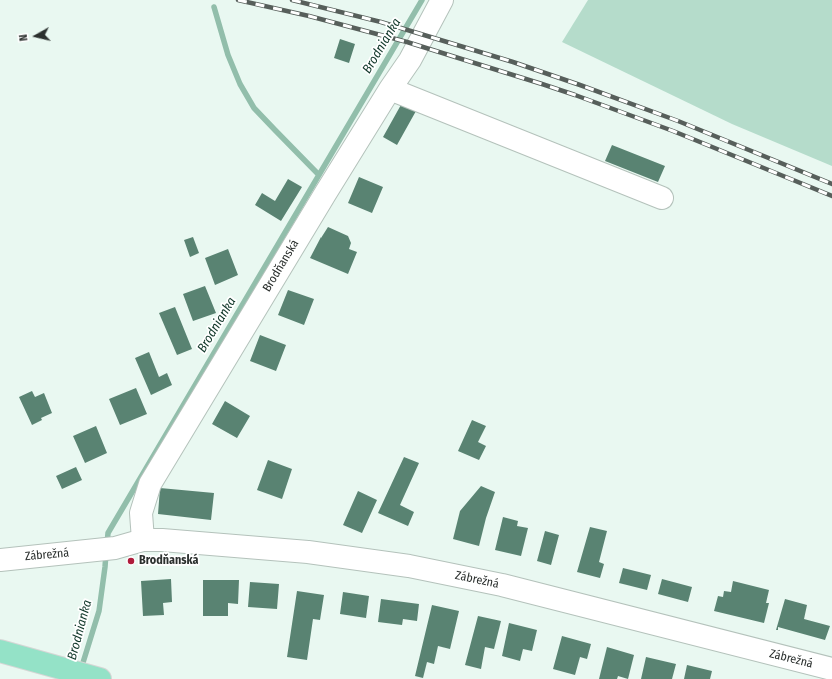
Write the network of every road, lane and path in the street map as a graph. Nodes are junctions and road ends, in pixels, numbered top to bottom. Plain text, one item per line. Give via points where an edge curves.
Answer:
1 (442, 0) edge
2 (390, 89) junction
3 (662, 198) dead end
4 (143, 540) junction
5 (0, 560) edge
6 (0, 651) edge
7 (832, 669) edge
8 (100, 679) edge

1 - 2 street, Brodňanská via 410,60
2 - 3 street
2 - 4 street, Brodňanská via 320,200 150,484 141,513
4 - 5 street, Zábrežná via 115,548
4 - 7 street, Zábrežná via 308,552 409,566 502,585
6 - 8 main road

